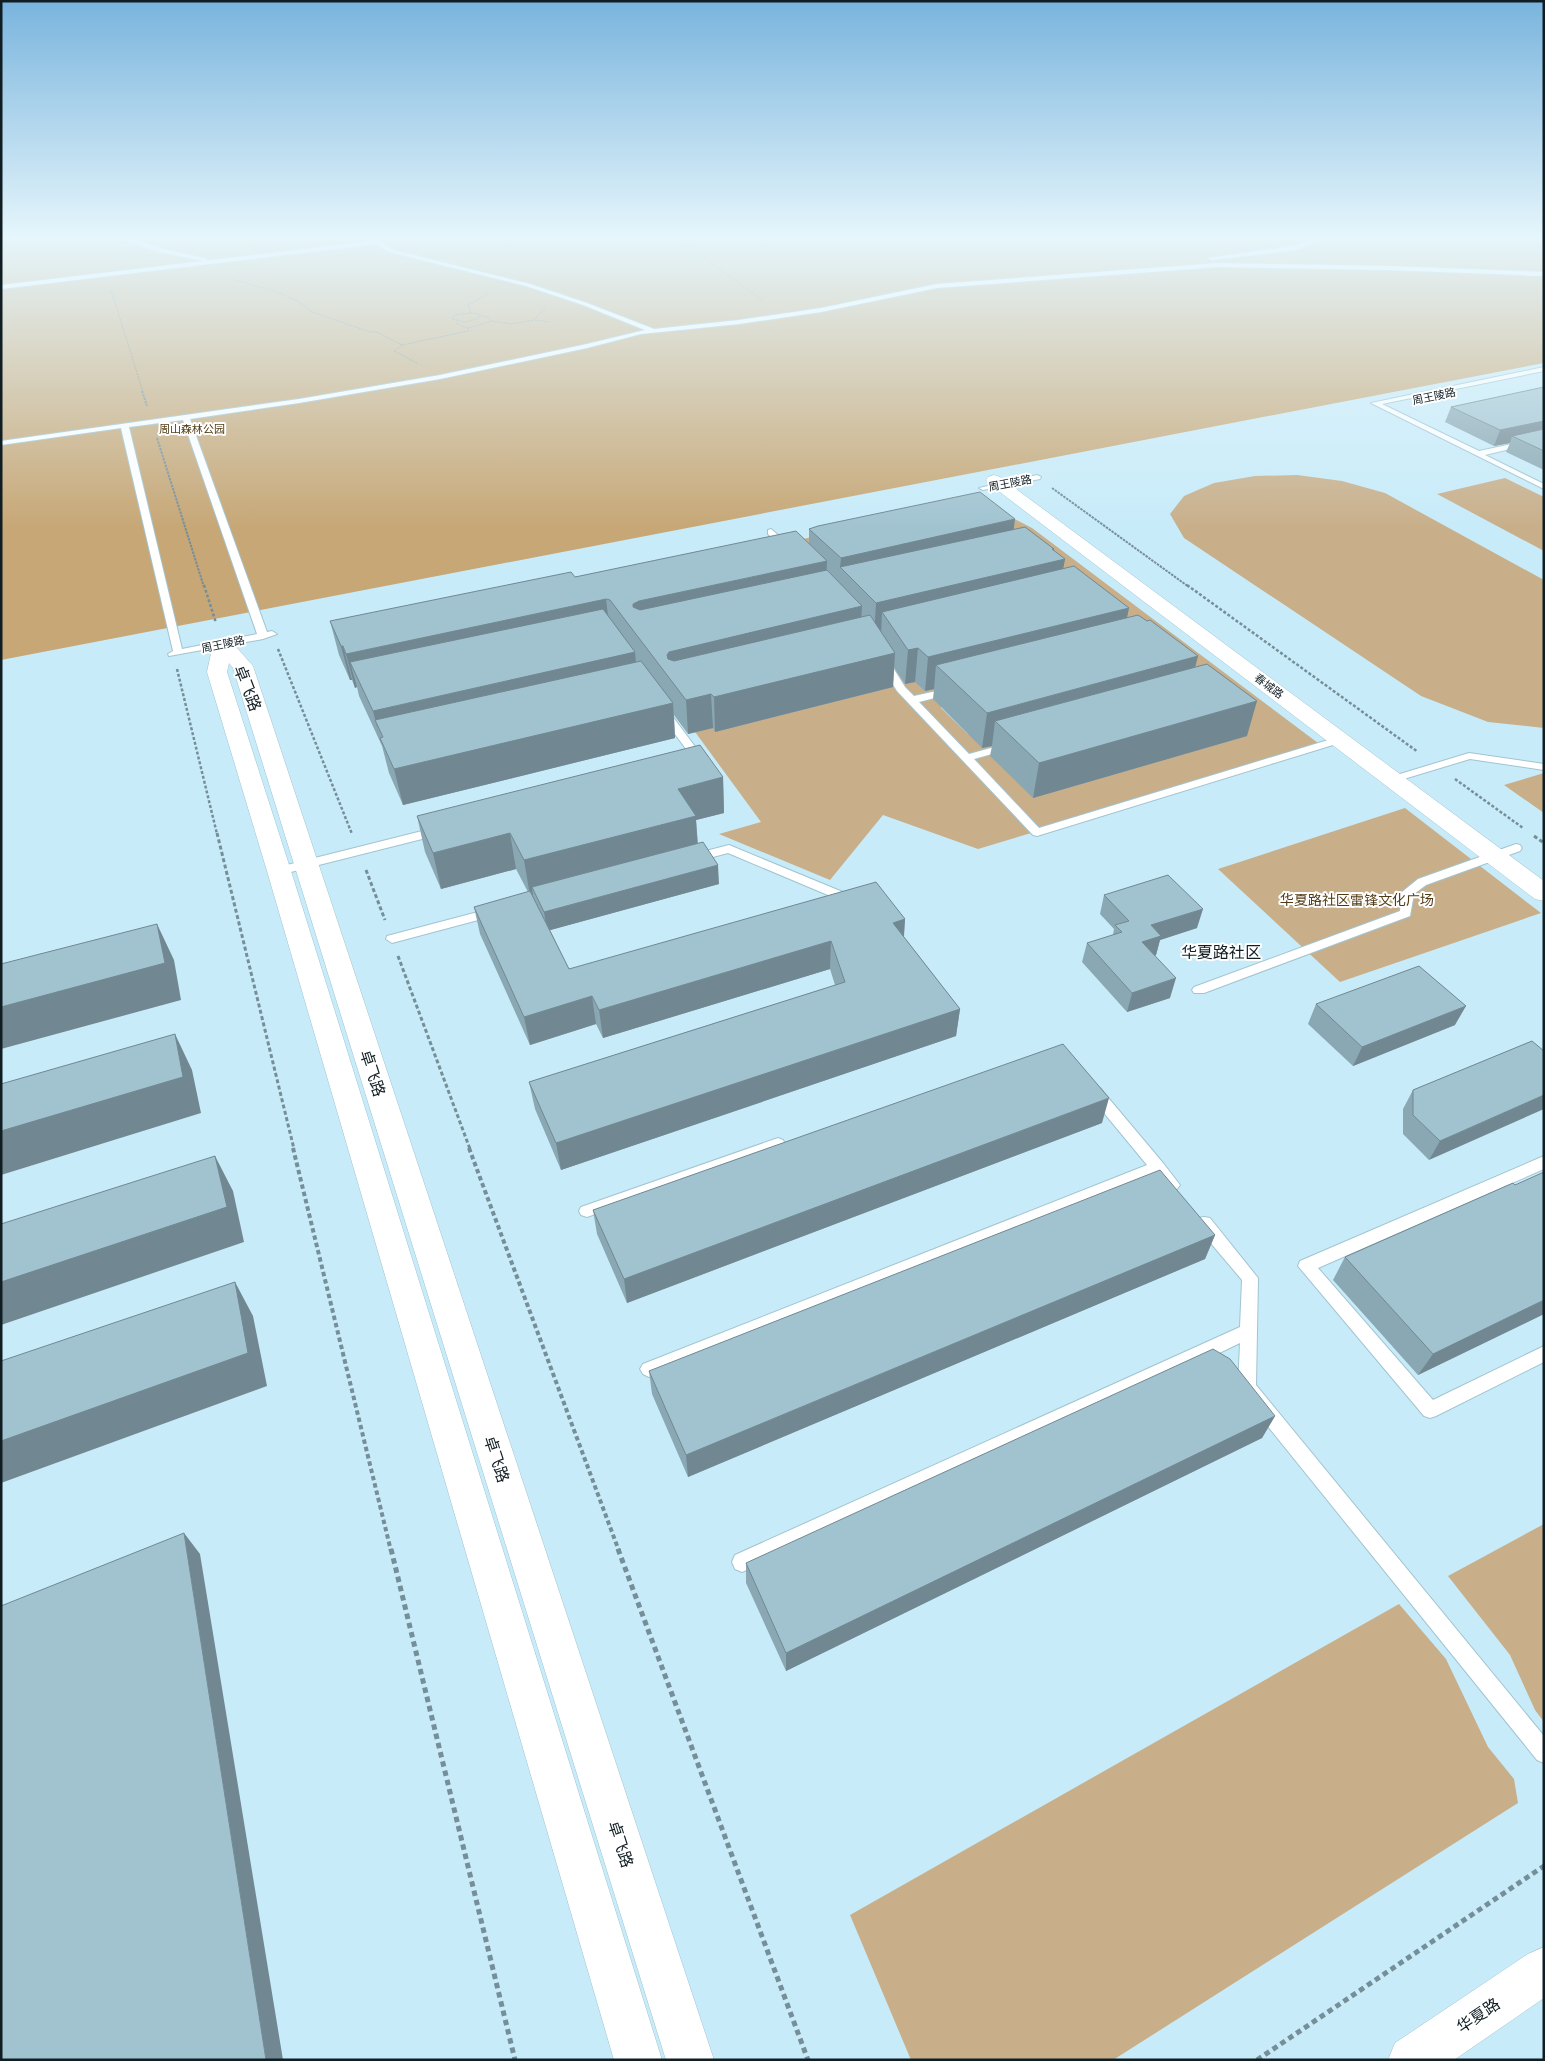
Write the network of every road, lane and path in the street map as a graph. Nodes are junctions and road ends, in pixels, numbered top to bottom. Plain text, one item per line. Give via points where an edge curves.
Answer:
1 (126, 335) edge
2 (383, 335) edge
3 (455, 335) edge
4 (631, 335) edge
5 (402, 345) junction
6 (1544, 369) edge
7 (1544, 374) edge
8 (442, 376) junction
9 (1379, 405) junction
10 (186, 418) junction
11 (153, 423) junction
12 (125, 427) junction
13 (1544, 439) edge
14 (1, 443) edge
15 (1478, 454) junction
16 (1006, 480) junction
17 (1544, 486) edge
18 (772, 532) dead end
19 (798, 557) edge
20 (267, 632) junction
21 (222, 641) junction
22 (875, 647) edge
23 (175, 650) junction
24 (959, 688) edge
25 (912, 700) junction
26 (658, 704) edge
27 (1342, 740) junction
28 (1022, 742) edge
29 (966, 758) junction
30 (692, 766) edge
31 (1437, 766) junction
32 (1544, 767) edge
33 (1415, 774) junction
34 (1394, 779) junction
35 (1524, 829) dead end
36 (445, 830) edge
37 (1532, 835) dead end
38 (1544, 843) edge
39 (359, 852) junction
40 (1523, 853) joint
41 (1493, 855) junction
42 (681, 862) edge
43 (293, 868) junction
44 (1544, 893) edge
45 (827, 903) edge
46 (507, 908) edge
47 (392, 940) junction
48 (1199, 990) dead end
49 (1083, 1077) edge
50 (794, 1139) edge
51 (1544, 1162) edge
52 (1158, 1167) junction
53 (1182, 1197) edge
54 (587, 1211) dead end
55 (1194, 1212) edge
56 (1248, 1331) junction
57 (1544, 1354) edge
58 (1195, 1356) junction
59 (649, 1369) edge
60 (1235, 1379) junction
61 (742, 1562) dead end
62 (1544, 1753) edge
63 (1544, 1866) edge
64 (1544, 1970) edge
65 (515, 2060) edge
66 (638, 2060) edge
67 (690, 2060) edge
68 (808, 2060) edge
69 (1257, 2060) edge
70 (1412, 2060) edge

1 - 11 path
2 - 5 path
3 - 5 path
4 - 8 lane
5 - 8 path via 394,351
6 - 9 lane, 周王陵路
7 - 9 lane, 周王陵路
8 - 10 lane
9 - 15 lane
10 - 11 lane
10 - 20 lane
11 - 12 lane
11 - 21 path
12 - 14 lane
12 - 23 lane
13 - 15 lane
15 - 17 lane
16 - 27 street, 春城路
16 - 31 path
16 - 33 street, 春城路
18 - 19 lane
20 - 21 lane, 周王陵路
20 - 39 path
21 - 23 lane, 周王陵路
21 - 43 street, 卓飞路 via 217,672
22 - 25 lane via 901,689
23 - 65 path
24 - 25 lane
25 - 29 lane
26 - 30 lane via 702,764
27 - 29 lane via 1037,832
27 - 34 street, 春城路
28 - 29 lane
31 - 32 lane via 1469,756
31 - 33 lane
31 - 35 path
33 - 34 lane
33 - 40 street, 春城路
34 - 41 street, 春城路
36 - 39 lane
37 - 38 path
39 - 43 lane
39 - 47 path
40 - 41 lane
41 - 44 street, 春城路
41 - 48 lane via 1422,882 1408,892 1406,913
42 - 45 lane via 729,849 846,898
43 - 66 street, 卓飞路
43 - 67 street, 卓飞路
46 - 47 lane
47 - 68 path
49 - 52 lane
50 - 54 lane
51 - 57 lane via 1306,1266 1430,1410
52 - 53 lane
52 - 59 lane
55 - 56 lane via 1250,1278
56 - 58 lane
56 - 60 lane
58 - 60 lane
58 - 61 lane
60 - 62 lane
63 - 69 path
64 - 70 street, 华夏路

